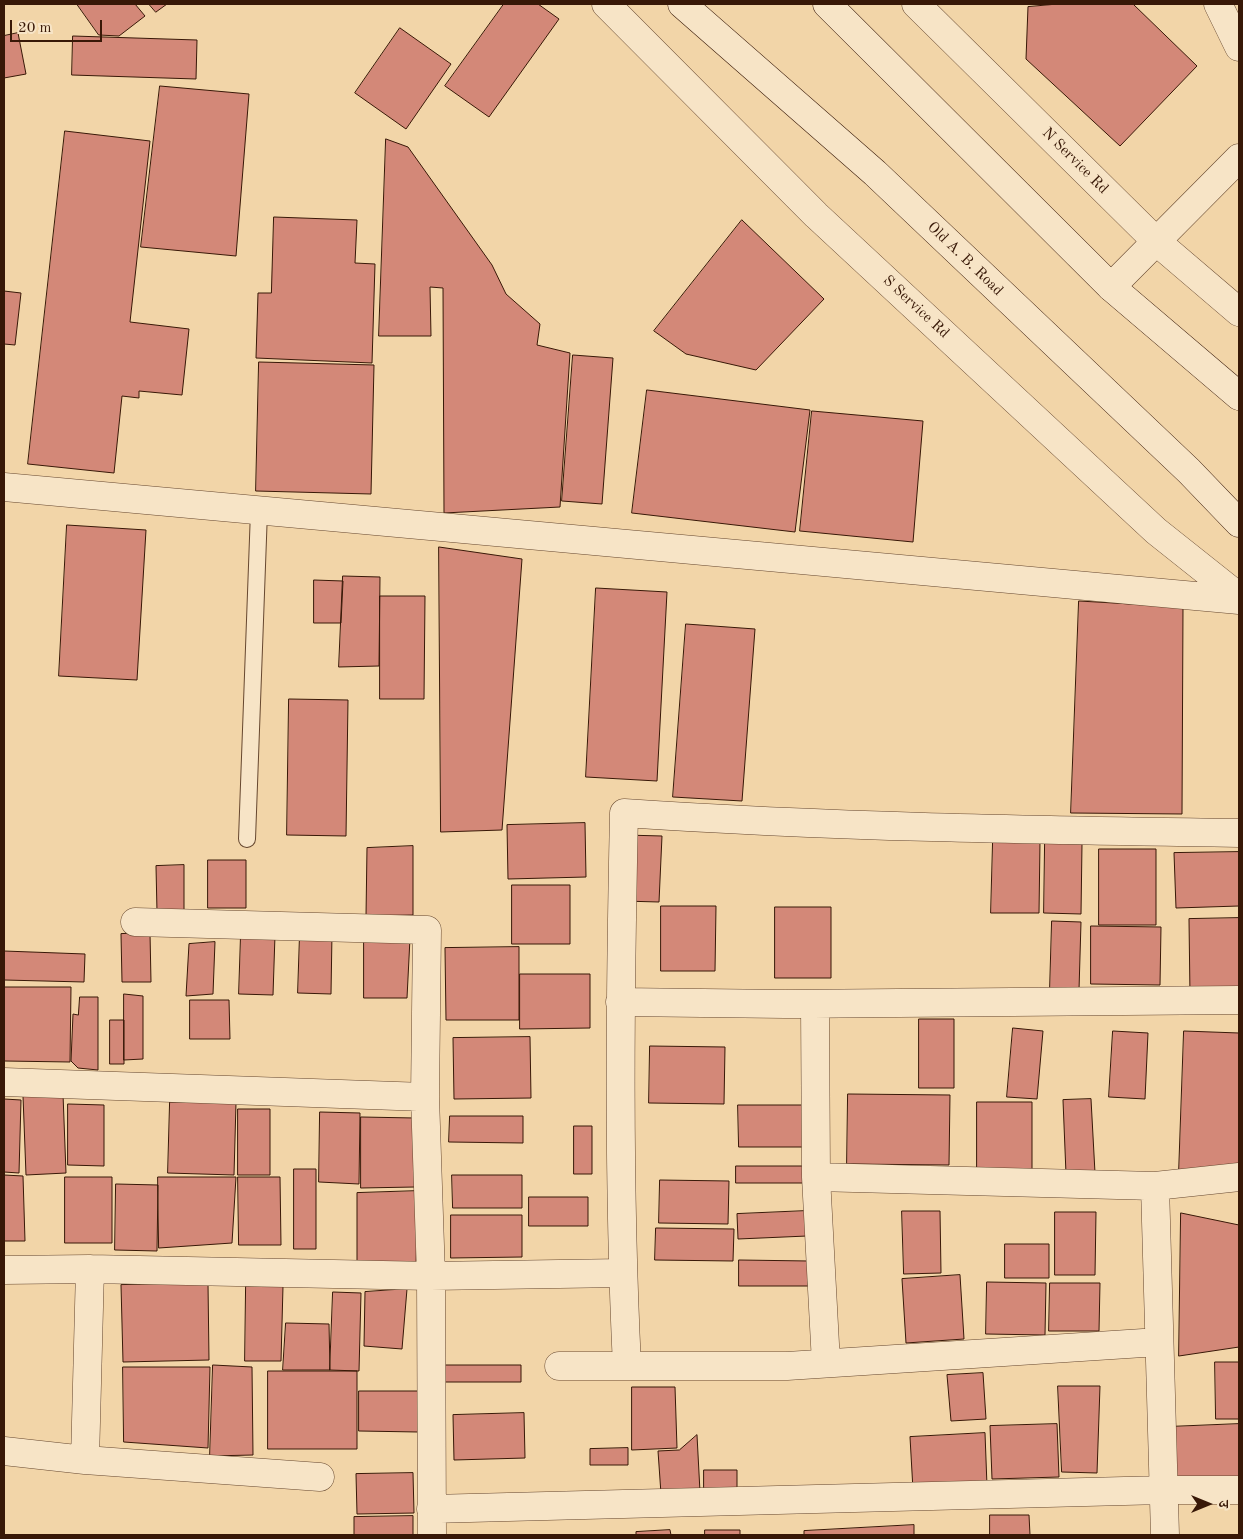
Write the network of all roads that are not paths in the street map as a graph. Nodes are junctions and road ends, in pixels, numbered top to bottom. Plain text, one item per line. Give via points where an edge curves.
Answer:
1 (606, 4) edge
2 (682, 4) edge
3 (827, 4) edge
4 (916, 4) edge
5 (1218, 4) edge
6 (1239, 46) edge
7 (1239, 158) edge
8 (1157, 242) junction
9 (1111, 287) junction
10 (1239, 312) edge
11 (1239, 396) edge
12 (4, 487) edge
13 (259, 510) junction
14 (1239, 523) edge
15 (1239, 598) edge
16 (1239, 833) edge
17 (247, 839) dead end
18 (135, 922) dead end
19 (1239, 1000) edge
20 (620, 1002) junction
21 (815, 1004) junction
22 (4, 1082) edge
23 (425, 1097) junction
24 (816, 1178) junction
25 (1239, 1178) edge
26 (1156, 1186) junction
27 (90, 1269) junction
28 (4, 1270) edge
29 (622, 1273) junction
30 (430, 1276) junction
31 (1158, 1342) junction
32 (826, 1363) junction
33 (559, 1366) dead end
34 (627, 1366) junction
35 (4, 1450) edge
36 (85, 1460) junction
37 (320, 1477) dead end
38 (1163, 1490) junction
39 (1239, 1490) edge
40 (432, 1522) edge
41 (1165, 1535) edge

1 - 15 street, S Service Rd via 816,215 1156,531
2 - 14 street, Old A. B. Road via 882,180 1189,471
3 - 9 street
4 - 8 street, N Service Rd
5 - 6 street
7 - 8 street
8 - 9 street
8 - 10 street, N Service Rd
9 - 11 street
12 - 13 street
13 - 15 street
13 - 17 lane
16 - 20 street via 952,828 624,813
18 - 23 street via 427,930
19 - 21 street
20 - 21 street
20 - 29 street
21 - 24 street
22 - 23 street
23 - 30 street
24 - 26 street
24 - 32 street
25 - 26 street
26 - 31 street
27 - 28 street
27 - 30 street
27 - 36 street
29 - 30 street
29 - 34 street
30 - 40 street
31 - 32 street
31 - 38 street
32 - 34 street
33 - 34 street
35 - 36 street
36 - 37 street
38 - 39 street
38 - 40 street
38 - 41 street

